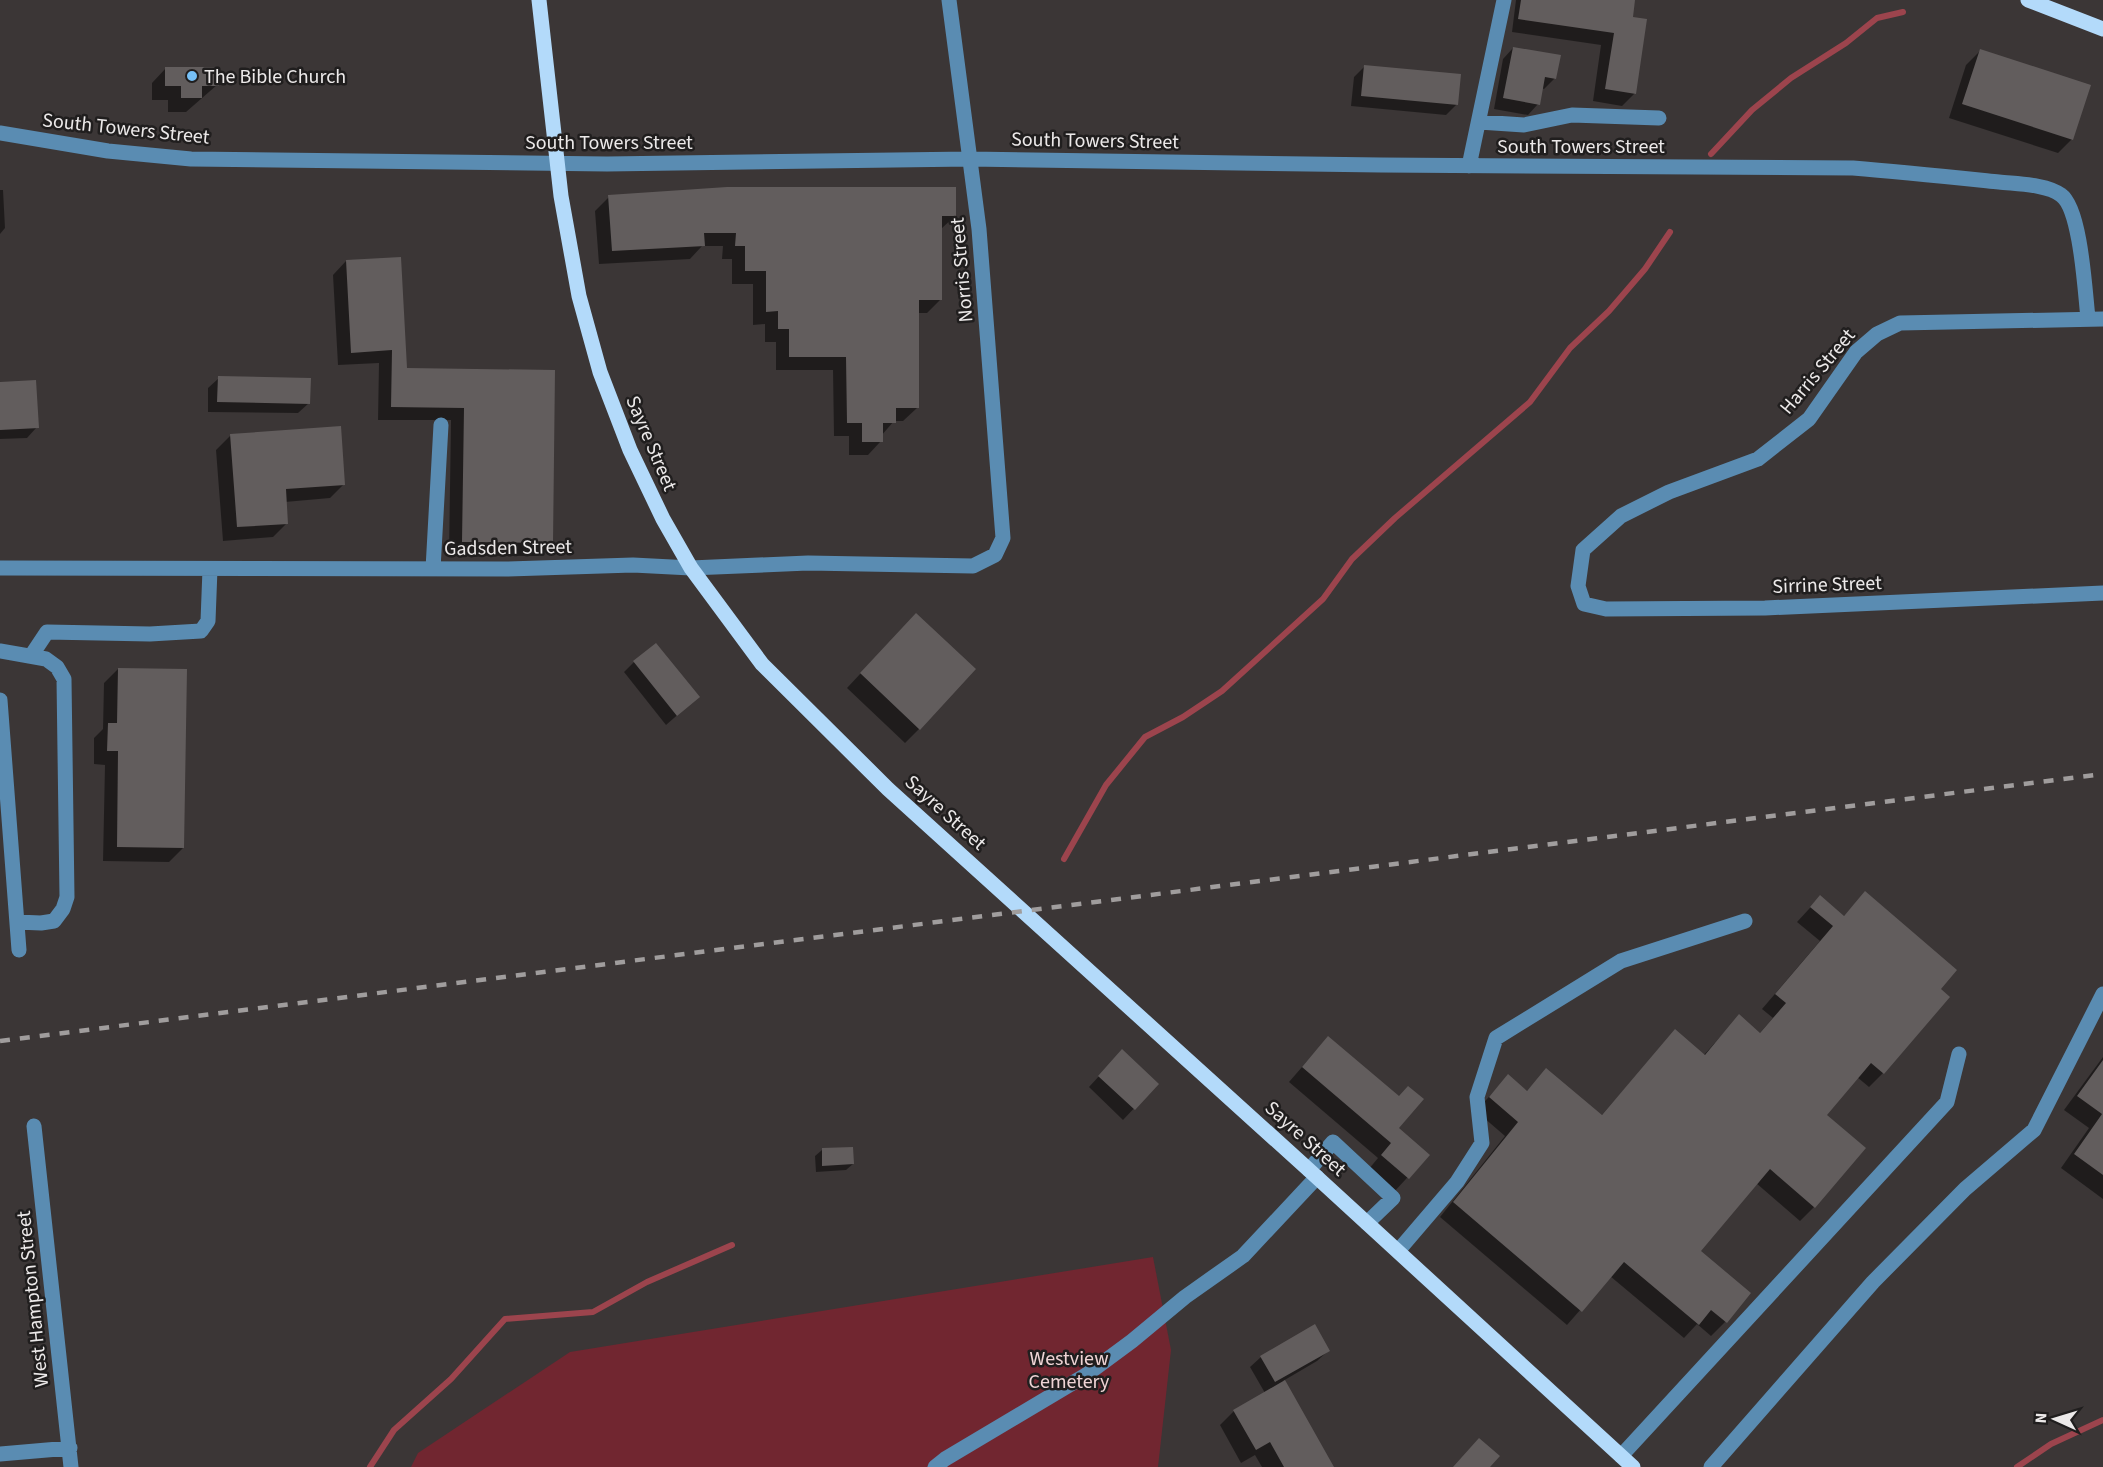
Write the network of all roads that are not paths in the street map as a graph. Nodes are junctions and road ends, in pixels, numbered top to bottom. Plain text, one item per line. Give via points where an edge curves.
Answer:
1 (539, 0) edge
2 (949, 0) edge
3 (1504, 0) edge
4 (2028, 0) edge
5 (2103, 29) edge
6 (1659, 118) dead end
7 (1479, 122) junction
8 (0, 133) edge
9 (970, 159) junction
10 (558, 164) junction
11 (1469, 166) junction
12 (2096, 318) edge
13 (441, 425) dead end
14 (1003, 538) joint
15 (0, 568) edge
16 (691, 568) junction
17 (210, 569) junction
18 (433, 569) junction
19 (1580, 575) joint
20 (2103, 593) edge
21 (0, 651) edge
22 (31, 656) junction
23 (0, 700) edge
24 (1745, 921) dead end
25 (17, 922) junction
26 (19, 950) dead end
27 (2103, 993) edge
28 (1959, 1054) dead end
29 (34, 1126) dead end
30 (1313, 1174) junction
31 (1367, 1223) junction
32 (1398, 1251) junction
33 (70, 1448) junction
34 (0, 1454) edge
35 (1622, 1456) junction
36 (71, 1467) edge
37 (935, 1467) edge
38 (1633, 1467) edge
39 (1711, 1467) edge

1 - 10 main road, Sayre Street
2 - 9 street, Norris Street
3 - 7 street
4 - 5 main road
6 - 7 street via 1572,115 1524,125
7 - 11 street
8 - 10 street, South Towers Street via 108,151 191,159
9 - 10 street, South Towers Street
9 - 11 street, South Towers Street
9 - 14 street, Norris Street
10 - 16 main road, Sayre Street via 579,296 600,372 635,460
11 - 12 street, South Towers Street via 1853,168 2041,187 2062,195 2071,209
12 - 19 street, Harris Street via 1900,323 1877,334 1856,352 1809,420 1758,459 1670,492 1621,516 1583,550
13 - 18 street
14 - 16 street, Gadsden Street via 995,555 973,566 808,562
15 - 17 street, Gadsden Street
16 - 18 street, Gadsden Street via 633,565
16 - 30 main road, Sayre Street via 762,664 888,789
17 - 18 street, Gadsden Street
17 - 22 street via 208,621 201,631 47,632
19 - 20 street, Sirrine Street via 1578,586 1584,604 1606,609 1765,608
21 - 22 street
22 - 25 street via 46,659 64,679 67,897 54,921
23 - 25 street
24 - 32 street via 1621,961 1496,1038 1477,1096 1482,1143 1457,1182
25 - 26 street
27 - 39 street via 2034,1130 1965,1189 1873,1282
28 - 35 street via 1947,1102
29 - 33 street, West Hampton Street
30 - 31 main road, Sayre Street
30 - 31 street via 1333,1142 1393,1198
30 - 37 street via 1243,1256 1086,1375
31 - 32 main road, Sayre Street
32 - 35 main road, Sayre Street
33 - 34 street
33 - 36 street, West Hampton Street
35 - 38 main road, Sayre Street

